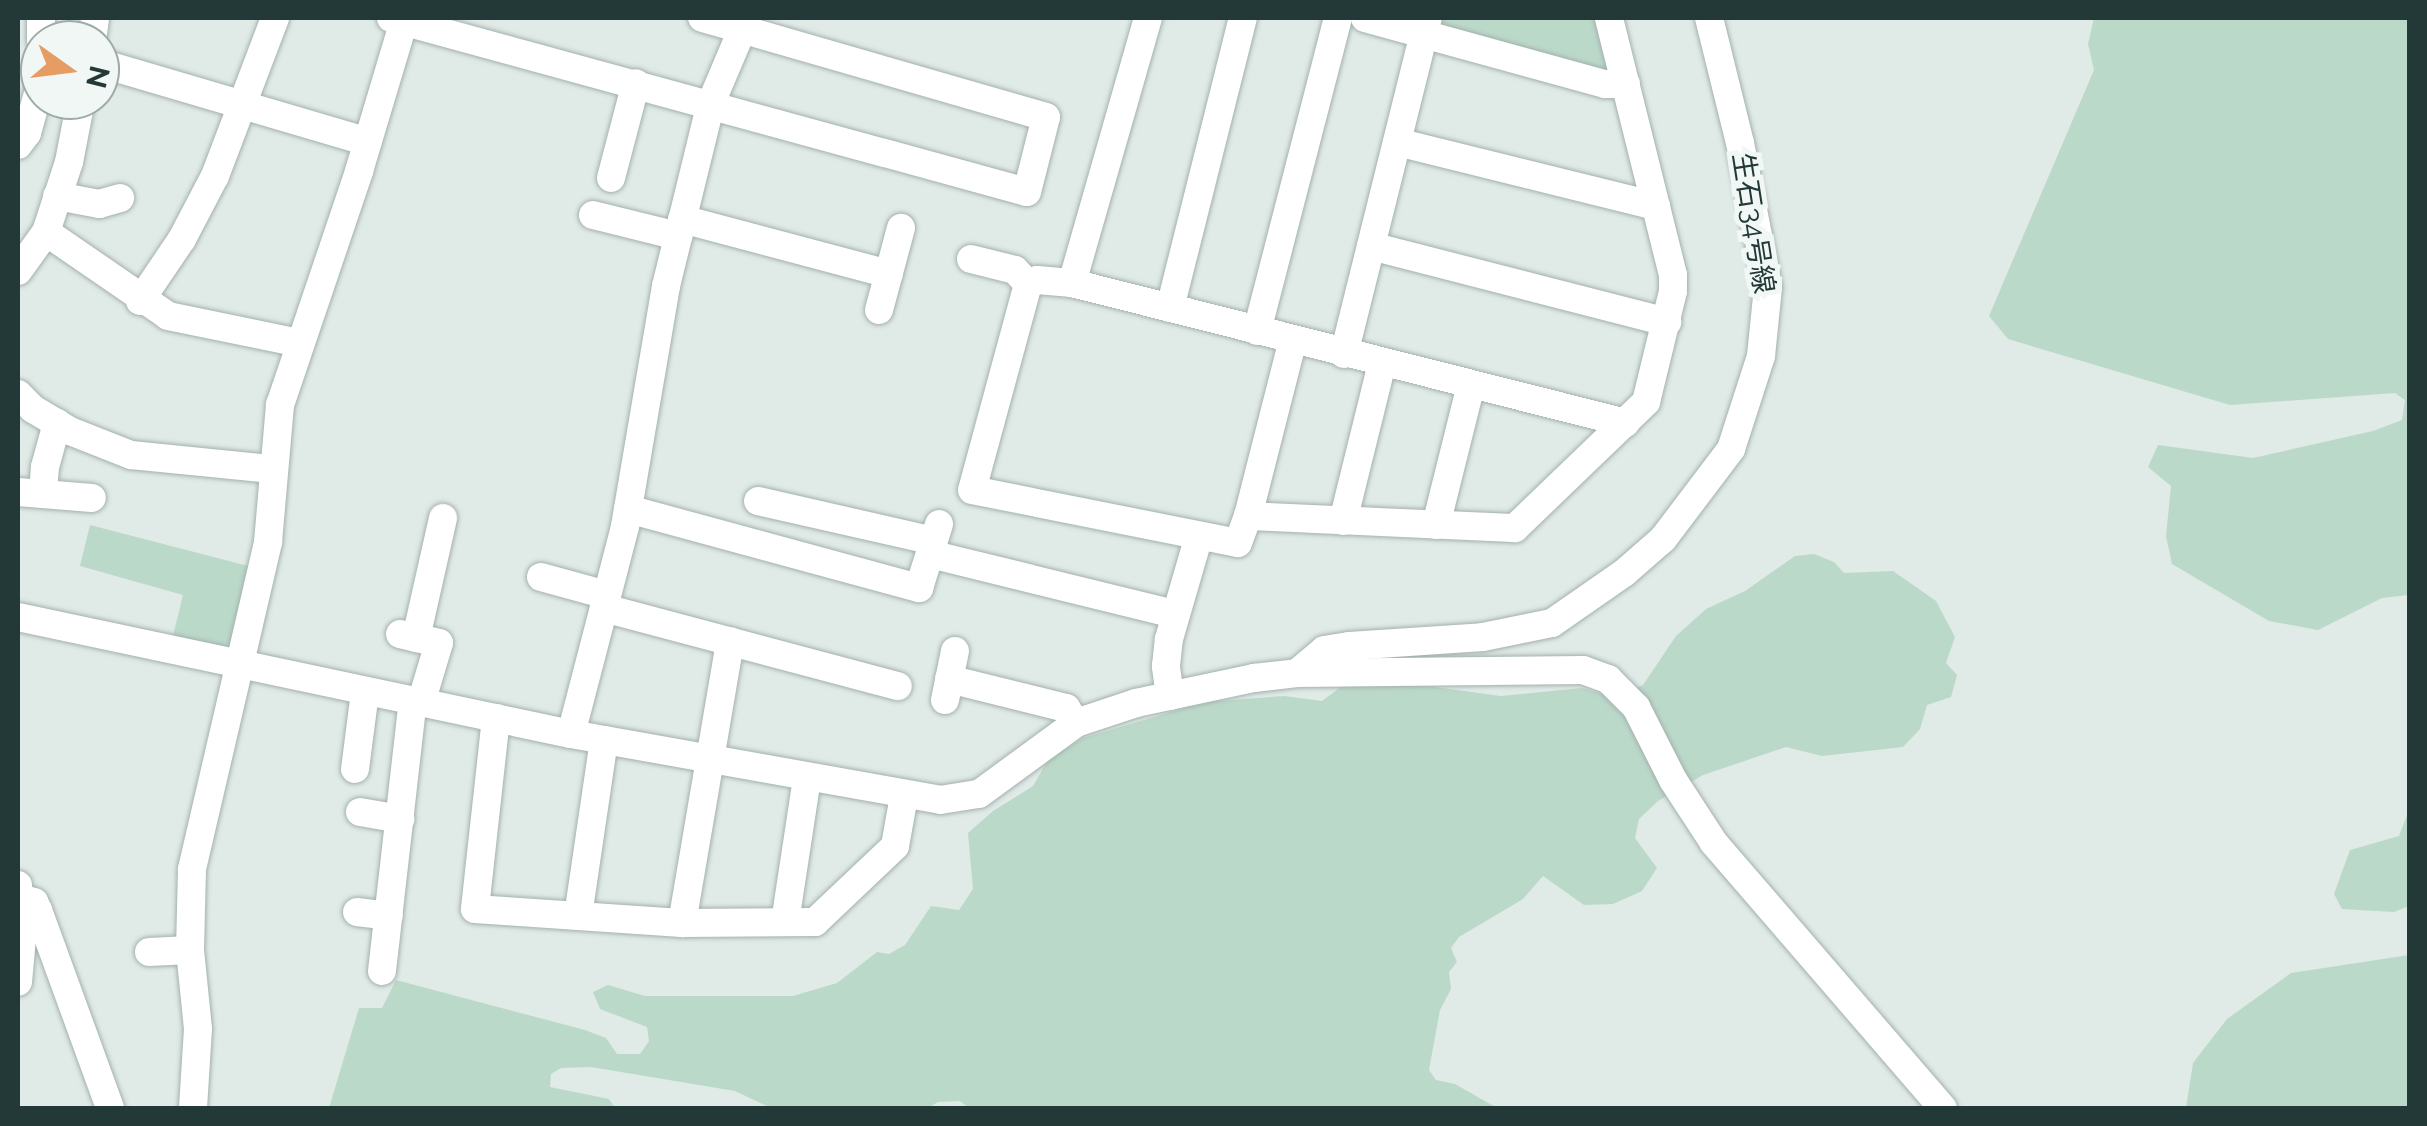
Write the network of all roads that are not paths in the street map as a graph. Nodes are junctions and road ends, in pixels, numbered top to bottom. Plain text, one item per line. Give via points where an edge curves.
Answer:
1 (275, 18) edge
2 (702, 18) edge
3 (1148, 18) edge
4 (1243, 18) edge
5 (1338, 18) edge
6 (1365, 18) edge
7 (1609, 18) edge
8 (1710, 18) edge
9 (400, 19) edge
10 (744, 23) edge
11 (1426, 26) edge
12 (120, 69) edge
13 (636, 83) junction
14 (1626, 84) junction
15 (711, 103) junction
16 (242, 105) junction
17 (30, 120) edge
18 (76, 120) edge
19 (368, 142) junction
20 (1397, 142) junction
21 (18, 145) edge
22 (611, 178) dead end
23 (58, 196) junction
24 (120, 198) dead end
25 (1656, 206) junction
26 (593, 215) dead end
27 (680, 227) junction
28 (901, 228) dead end
29 (46, 232) junction
30 (1371, 246) junction
31 (971, 259) dead end
32 (18, 271) edge
33 (889, 274) junction
34 (1072, 282) junction
35 (1028, 284) junction
36 (140, 301) junction
37 (1170, 308) junction
38 (879, 310) dead end
39 (1666, 322) junction
40 (1257, 331) junction
41 (1294, 340) junction
42 (300, 343) junction
43 (1344, 354) junction
44 (1382, 363) junction
45 (1472, 385) junction
46 (18, 394) edge
47 (57, 423) junction
48 (1626, 423) junction
49 (272, 469) junction
50 (31, 493) edge
51 (98, 501) dead end
52 (758, 501) dead end
53 (628, 509) junction
54 (1248, 516) junction
55 (1342, 521) junction
56 (1436, 525) junction
57 (434, 527) dead end
58 (1198, 538) junction
59 (934, 540) junction
60 (541, 578) dead end
61 (605, 601) junction
62 (1175, 614) junction
63 (18, 617) edge
64 (730, 642) junction
65 (955, 650) dead end
66 (239, 667) junction
67 (1296, 673) junction
68 (898, 686) dead end
69 (365, 692) junction
70 (1170, 696) junction
71 (417, 702) junction
72 (496, 718) junction
73 (1076, 723) junction
74 (571, 734) junction
75 (604, 740) junction
76 (707, 759) junction
77 (354, 770) dead end
78 (807, 778) junction
79 (904, 796) junction
80 (360, 812) dead end
81 (400, 819) junction
82 (18, 891) edge
83 (356, 912) dead end
84 (389, 916) junction
85 (578, 916) junction
86 (785, 922) junction
87 (682, 923) junction
88 (190, 950) junction
89 (149, 952) dead end
90 (382, 970) dead end
91 (18, 982) edge
92 (110, 1108) edge
93 (193, 1108) edge
94 (1943, 1108) edge

1 - 16 street
2 - 10 street
3 - 34 street
4 - 37 street
5 - 40 street
6 - 11 street
7 - 14 street
8 - 67 street, 生石34号線 via 1768,287 1761,356 1732,449 1663,539 1552,623 1483,637 1324,650
9 - 13 street
9 - 19 street
10 - 15 street
10 - 15 street via 1046,117 1027,192
11 - 14 street via 1605,84
11 - 20 street
12 - 16 street
13 - 15 street
13 - 22 street
14 - 25 street
15 - 27 street
16 - 19 street
16 - 36 street via 198,212
17 - 21 street
18 - 23 street
19 - 42 street
20 - 25 street
20 - 30 street
23 - 24 street via 99,204
23 - 29 street
25 - 39 street via 1673,275
26 - 27 street
27 - 33 street
27 - 53 street
28 - 33 street
29 - 32 street
29 - 36 street
30 - 39 street
30 - 43 street
31 - 35 street via 1016,270
33 - 38 street
34 - 35 street
34 - 37 street
35 - 58 street via 972,490
36 - 42 street via 194,324
37 - 40 street
39 - 48 street via 1646,402
40 - 41 street
41 - 43 street
41 - 54 street
42 - 49 street via 280,404
43 - 44 street
44 - 45 street
44 - 55 street
45 - 48 street
45 - 56 street
46 - 47 street
47 - 49 street via 131,455
47 - 50 street
48 - 56 street via 1515,528
49 - 66 street via 268,542
50 - 51 street
52 - 59 street
53 - 59 street via 919,588
53 - 61 street
54 - 55 street
54 - 58 street via 1238,543
55 - 56 street
57 - 71 street via 407,636 439,643
58 - 62 street
59 - 62 street
60 - 61 street
61 - 64 street
61 - 74 street
62 - 70 street via 1166,666
63 - 66 street
64 - 68 street
64 - 76 street
65 - 73 street via 947,689 1066,708
66 - 69 street
66 - 88 street via 194,853
67 - 70 street
67 - 94 street via 1568,668 1608,678 1636,707 1714,843
69 - 71 street
69 - 77 street
70 - 73 street
71 - 72 street
71 - 81 street
72 - 74 street
72 - 85 street via 476,909
73 - 79 street via 979,794 958,801
74 - 75 street
75 - 76 street
75 - 85 street
76 - 78 street
76 - 87 street
78 - 79 street
78 - 86 street
79 - 86 street via 895,846 815,922
80 - 81 street
81 - 84 street
82 - 91 street
82 - 92 street via 38,910
83 - 84 street
84 - 90 street
85 - 87 street
86 - 87 street
88 - 89 street
88 - 93 street via 198,1030

